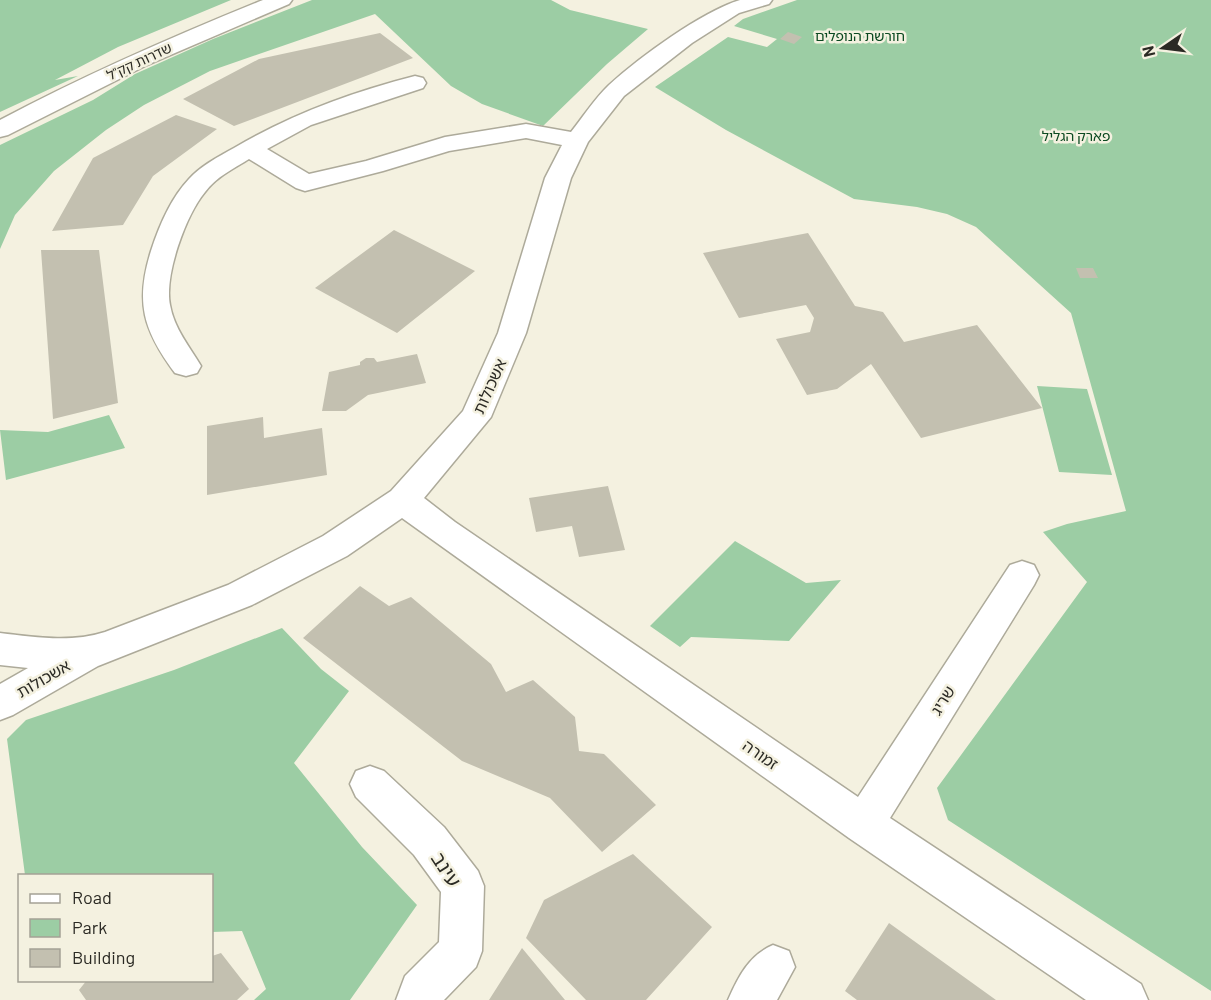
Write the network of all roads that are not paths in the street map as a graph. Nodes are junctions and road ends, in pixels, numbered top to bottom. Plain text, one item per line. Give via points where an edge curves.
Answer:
1 (282, 0) edge
2 (762, 0) edge
3 (726, 5) edge
4 (415, 83) dead end
5 (0, 130) edge
6 (577, 140) junction
7 (249, 149) junction
8 (186, 366) dead end
9 (403, 500) junction
10 (1022, 575) dead end
11 (0, 649) edge
12 (86, 654) junction
13 (0, 703) edge
14 (370, 784) dead end
15 (863, 825) junction
16 (419, 1000) edge
17 (1125, 1000) edge

1 - 5 street, שדרות קק"ל via 135,63
2 - 3 street, אשכולות
3 - 6 street, אשכולות via 616,91
4 - 7 street via 303,120
6 - 7 street via 526,131 445,144 305,183
6 - 9 street, אשכולות via 558,178 512,333 476,417
7 - 8 street via 206,176 186,201 169,236 154,297 162,324
9 - 12 street, אשכולות via 335,546 240,595
9 - 15 street, זמורה
10 - 15 street, שריג
11 - 12 street, אשכולות
12 - 13 street, אשכולות
14 - 16 street, עינב via 429,841 463,886 460,951 421,992
15 - 17 street, זמורה

